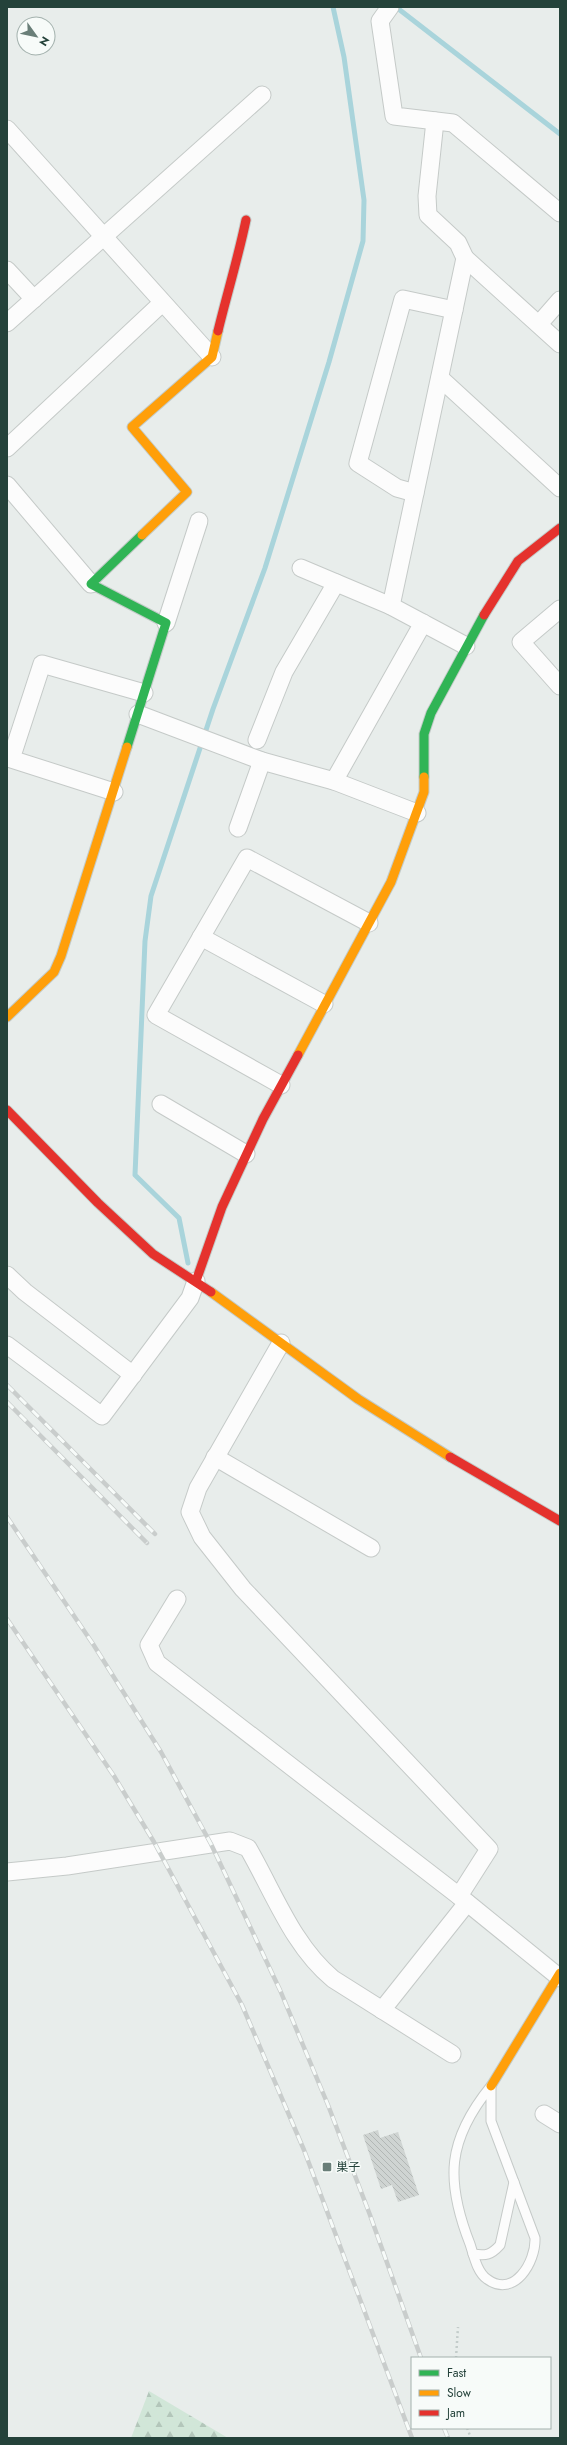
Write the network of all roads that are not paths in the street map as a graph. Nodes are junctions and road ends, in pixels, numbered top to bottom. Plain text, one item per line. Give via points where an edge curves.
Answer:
1 (389, 8) edge
2 (262, 95) dead end
3 (435, 121) junction
4 (7, 129) edge
5 (560, 213) edge
6 (246, 220) dead end
7 (102, 237) junction
8 (465, 258) junction
9 (7, 270) edge
10 (34, 299) junction
11 (560, 300) edge
12 (162, 302) junction
13 (454, 310) junction
14 (7, 323) edge
15 (540, 324) junction
16 (560, 344) edge
17 (212, 357) junction
18 (440, 378) junction
19 (7, 448) edge
20 (7, 485) edge
21 (560, 488) edge
22 (415, 492) junction
23 (199, 520) dead end
24 (557, 536) edge
25 (301, 568) dead end
26 (336, 583) junction
27 (91, 584) junction
28 (391, 606) junction
29 (560, 609) edge
30 (166, 623) junction
31 (423, 623) junction
32 (466, 646) junction
33 (560, 686) edge
34 (144, 693) junction
35 (138, 714) junction
36 (257, 740) dead end
37 (262, 761) junction
38 (334, 781) junction
39 (114, 792) junction
40 (417, 813) junction
41 (238, 828) dead end
42 (369, 923) junction
43 (201, 937) junction
44 (324, 1004) junction
45 (7, 1017) edge
46 (281, 1085) junction
47 (161, 1104) dead end
48 (7, 1110) edge
49 (246, 1154) junction
50 (7, 1275) edge
51 (196, 1281) junction
52 (281, 1343) junction
53 (7, 1345) edge
54 (133, 1375) junction
55 (215, 1457) junction
56 (560, 1521) edge
57 (371, 1548) dead end
58 (177, 1599) dead end
59 (7, 1872) edge
60 (463, 1899) junction
61 (559, 1976) edge
62 (382, 2010) junction
63 (452, 2054) dead end
64 (491, 2086) junction
65 (544, 2114) dead end
66 (560, 2124) edge
67 (514, 2182) junction
68 (473, 2254) junction

1 - 3 street via 380,21 394,116
2 - 7 street
3 - 5 street via 453,124
3 - 8 street via 427,196 428,215 458,243
4 - 7 street
6 - 17 street
7 - 10 street
7 - 12 street
8 - 13 street
8 - 15 street
9 - 10 street
10 - 14 street
11 - 15 street
12 - 17 street
12 - 19 street
13 - 18 street
13 - 22 street via 402,299 358,464 397,488
15 - 16 street
17 - 27 street via 132,428 187,492
18 - 21 street
18 - 22 street
20 - 27 street
22 - 28 street
23 - 30 street
24 - 32 street via 518,561
25 - 26 street
26 - 28 street
26 - 36 street via 284,672
27 - 30 street
28 - 31 street
29 - 33 street via 521,642
30 - 34 street
31 - 32 street
31 - 38 street
32 - 40 street via 431,713 424,734 424,792
34 - 35 street
34 - 39 street via 42,664 11,759
35 - 37 street
35 - 39 street
37 - 38 street
37 - 41 street
38 - 40 street
39 - 45 street via 54,972
40 - 42 street via 392,882
42 - 43 street via 246,858
42 - 44 street
43 - 44 street
43 - 46 street via 156,1015
44 - 46 street
46 - 49 street
47 - 49 street
48 - 51 street via 98,1203 148,1249
49 - 51 street via 222,1207
50 - 54 street via 25,1292
51 - 52 street
51 - 54 street via 190,1298
52 - 55 street
52 - 56 street via 448,1456
53 - 54 street via 102,1416
55 - 57 street
55 - 60 street via 198,1488 190,1512 202,1537 243,1589 489,1849
58 - 60 street via 148,1645 157,1662
59 - 62 street via 230,1841 248,1848 302,1948 316,1966
60 - 61 street
60 - 62 street
61 - 64 street
62 - 63 street
64 - 67 lane via 491,2121
64 - 68 lane via 474,2106 463,2129 454,2158 458,2214
65 - 66 street
67 - 68 lane via 500,2245 493,2253 484,2256
67 - 68 lane via 535,2238 536,2250 530,2264 520,2278 509,2284 497,2284 482,2274

